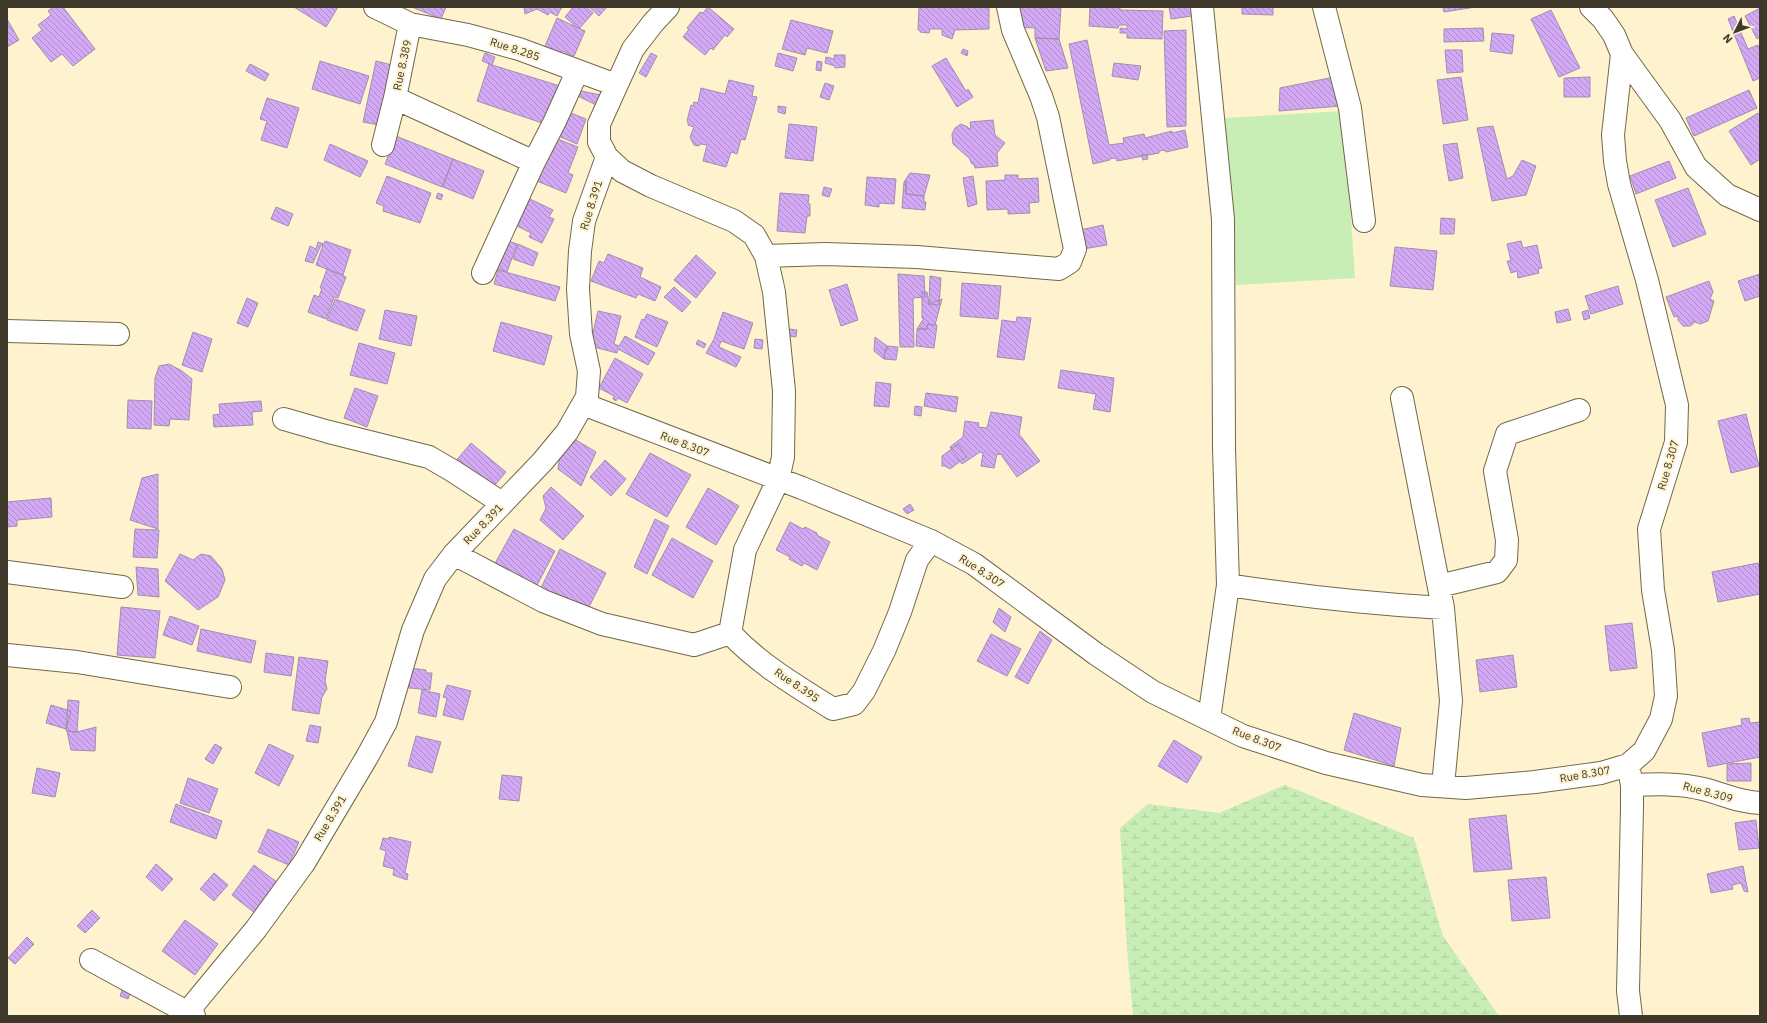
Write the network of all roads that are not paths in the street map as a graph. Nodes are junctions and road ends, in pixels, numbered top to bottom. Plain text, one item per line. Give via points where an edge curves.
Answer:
1 (375, 7) edge
2 (668, 7) edge
3 (1008, 7) edge
4 (1202, 7) edge
5 (1324, 7) edge
6 (1591, 7) edge
7 (410, 24) junction
8 (1622, 54) junction
9 (576, 72) junction
10 (616, 85) junction
11 (395, 98) junction
12 (383, 145) dead end
13 (607, 157) junction
14 (534, 162) junction
15 (1760, 210) edge
16 (1364, 220) dead end
17 (766, 256) junction
18 (483, 273) dead end
19 (7, 332) edge
20 (118, 334) dead end
21 (1402, 398) dead end
22 (583, 404) junction
23 (1579, 410) dead end
24 (284, 419) dead end
25 (778, 480) junction
26 (502, 504) junction
27 (932, 541) junction
28 (454, 554) junction
29 (7, 572) edge
30 (1228, 585) junction
31 (1439, 586) junction
32 (122, 587) dead end
33 (1443, 608) junction
34 (730, 633) junction
35 (7, 655) edge
36 (230, 687) dead end
37 (1209, 719) junction
38 (1630, 775) junction
39 (1443, 786) junction
40 (1760, 803) edge
41 (90, 960) dead end
42 (188, 1015) edge
43 (1631, 1016) edge

1 - 7 street, Rue 8.389
2 - 10 street via 633,49
3 - 17 street via 1013,30 1048,117 1075,249 1070,262 1059,269 917,257 825,254
4 - 30 street via 1223,219 1224,440
5 - 16 street via 1350,108
6 - 8 street via 1603,18
7 - 9 street, Rue 8.285 via 468,35 519,49
7 - 11 street, Rue 8.389
8 - 15 street via 1670,120 1696,167 1727,195
8 - 38 street, Rue 8.307 via 1613,135 1615,161 1677,405 1676,442 1649,529 1652,590 1662,650 1666,696 1661,719
9 - 10 street, Rue 8.285
9 - 14 street
10 - 13 street via 599,124 599,142
11 - 12 street, Rue 8.389
11 - 14 street
13 - 17 street via 622,171 651,186 734,221 754,235
13 - 22 street, Rue 8.391 via 584,221 580,251 578,289 581,334 588,371 587,397
14 - 18 street
17 - 25 street via 774,292 784,391 783,457
19 - 20 street
21 - 31 street
22 - 25 street, Rue 8.307
22 - 26 street, Rue 8.391 via 567,432
23 - 31 street via 1507,434 1495,471 1507,540 1506,560 1496,572
24 - 26 street via 429,457
25 - 27 street, Rue 8.307
25 - 34 street via 745,550
26 - 28 street, Rue 8.391
27 - 34 street, Rue 8.395 via 917,560 884,651 864,692 854,704 833,709 774,671 746,650
27 - 37 street, Rue 8.307 via 974,564 1096,654 1153,692
28 - 34 street via 543,601 602,624 694,645
28 - 42 street, Rue 8.391 via 435,579 422,606 386,722 367,757 300,869
29 - 32 street
30 - 33 street via 1316,598
30 - 37 street
31 - 33 street
33 - 39 street via 1451,701
35 - 36 street via 77,662
37 - 39 street, Rue 8.307 via 1243,736 1326,763 1422,785
38 - 39 street, Rue 8.307 via 1602,773 1466,788
38 - 40 street, Rue 8.309 via 1702,789 1744,802
38 - 43 street via 1628,991
41 - 42 street

